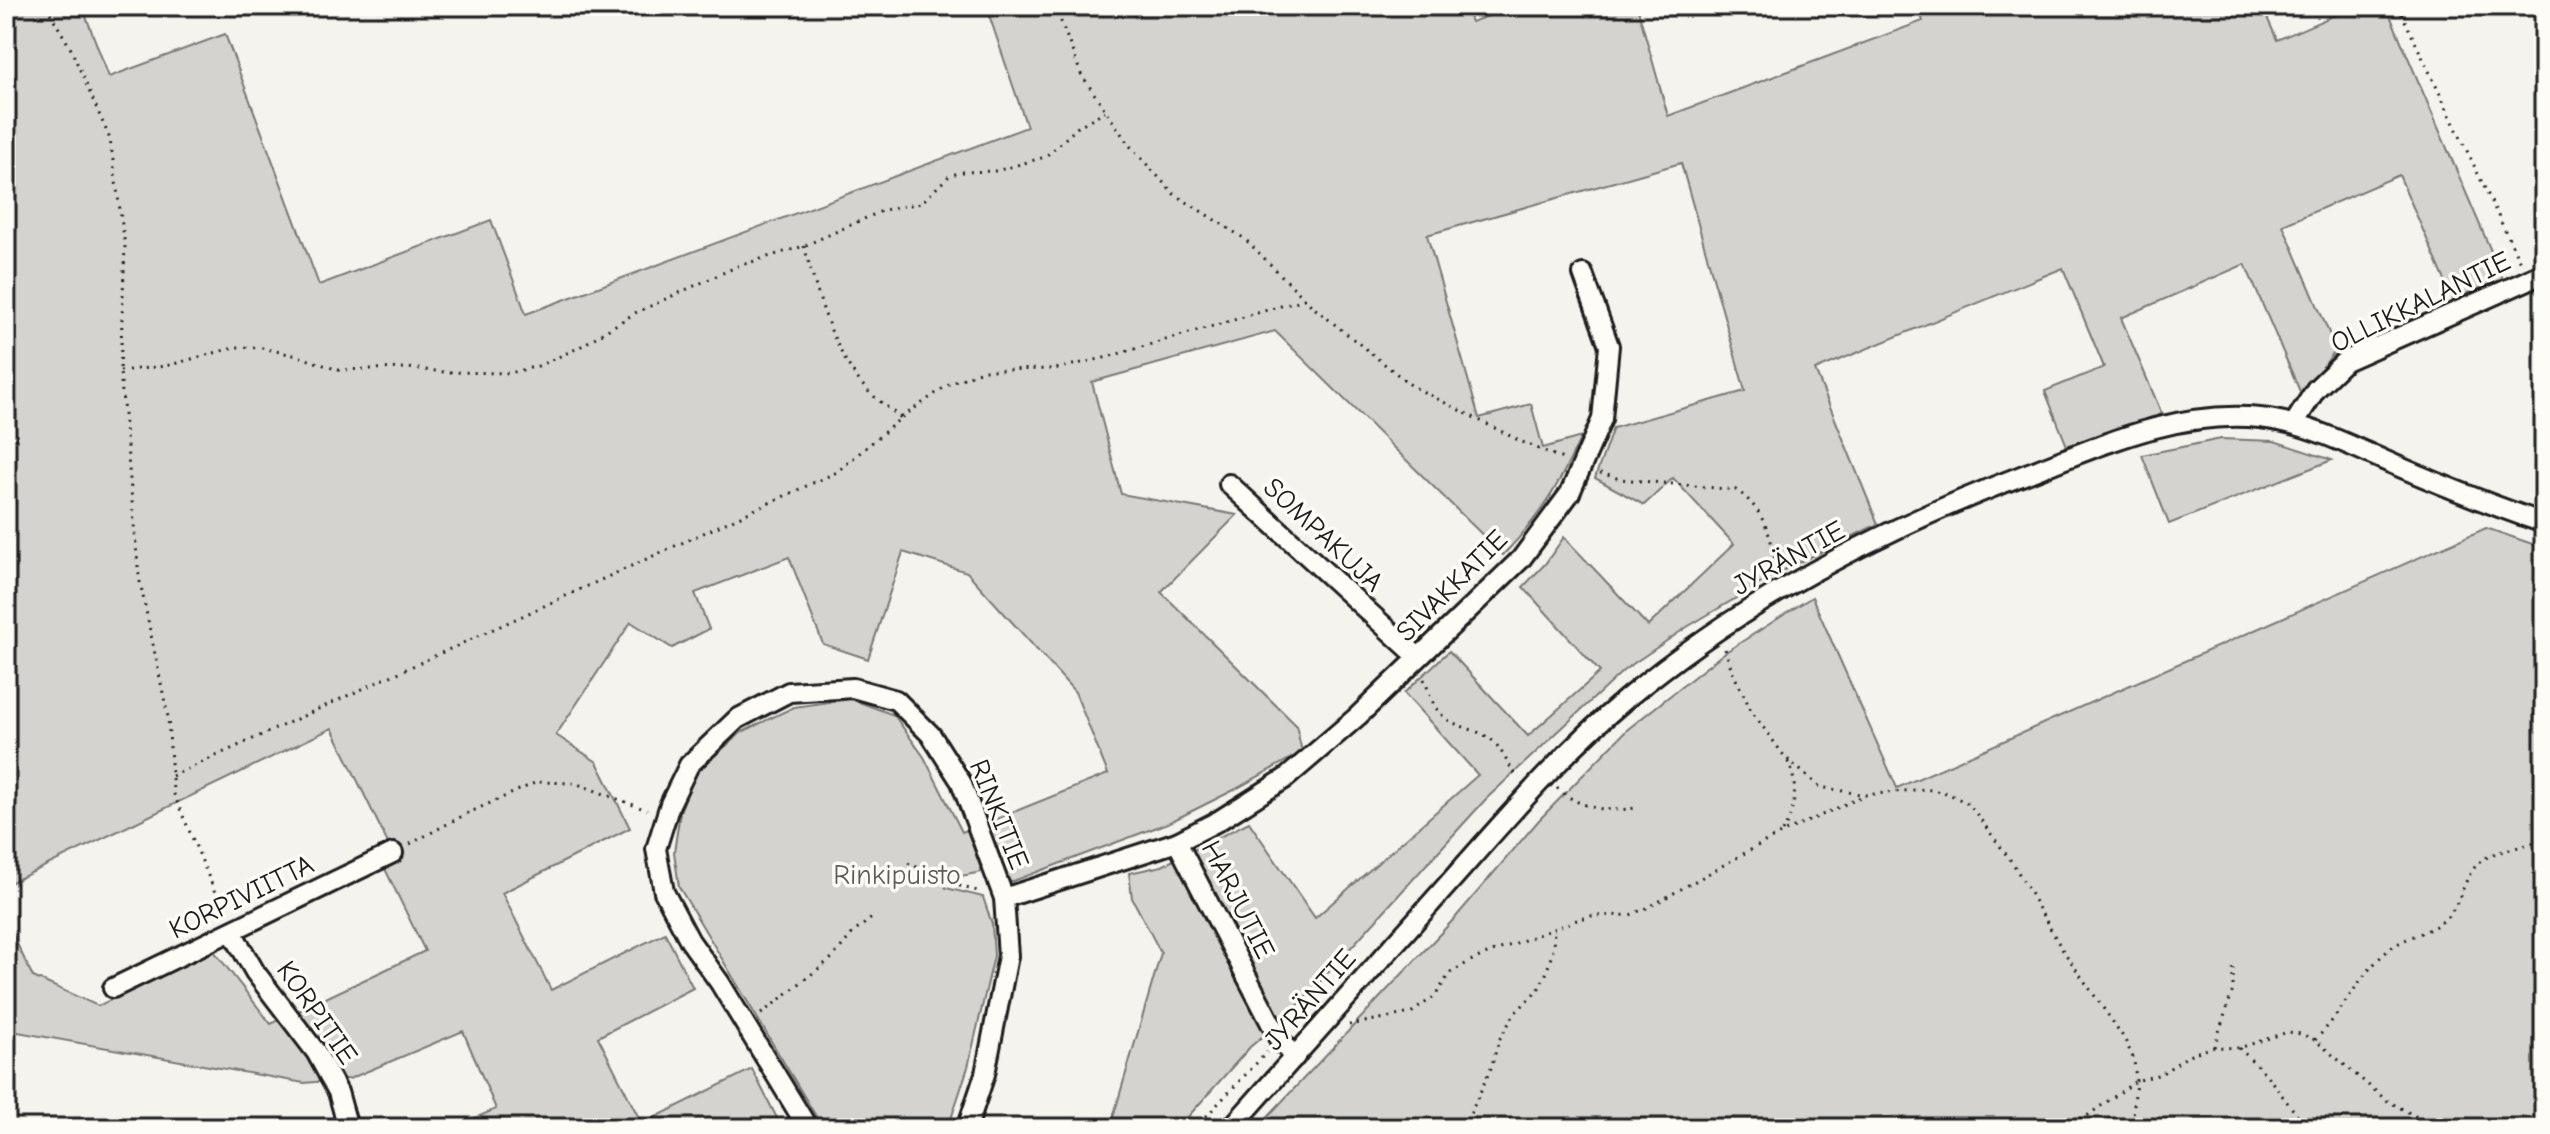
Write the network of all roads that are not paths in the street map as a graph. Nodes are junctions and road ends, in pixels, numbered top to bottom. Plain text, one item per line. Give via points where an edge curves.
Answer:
1 (1583, 274) dead end
2 (2536, 276) edge
3 (2295, 422) junction
4 (1229, 484) dead end
5 (2544, 523) edge
6 (1414, 661) junction
7 (1177, 842) junction
8 (393, 853) road end
9 (1003, 896) junction
10 (232, 932) junction
11 (113, 988) dead end
12 (1295, 1057) junction
13 (348, 1128) edge
14 (808, 1128) edge
15 (967, 1128) edge
16 (1231, 1128) edge

1 - 6 street, SIVAKKATIE via 1609,346 1602,419 1570,493 1521,559
2 - 3 street, OLLIKKALANTIE via 2345,361 2316,389
3 - 5 street, JYRÄNTIE via 2474,499
3 - 12 street, JYRÄNTIE via 2198,419 2139,431 1977,493 1880,538 1723,626 1627,698 1543,776
4 - 6 street, SOMPAKUJA
6 - 7 street, SIVAKKATIE via 1286,778
7 - 9 street, HARJUTIE
7 - 12 street, HARJUTIE via 1279,1039
8 - 10 street, KORPIVIITTA
9 - 14 street, RINKITIE via 961,782 931,735 896,700 853,688 789,692 737,719 689,765 656,849 664,892
9 - 15 street, RINKITIE via 1008,956 985,1074
10 - 11 street, KORPIVIITTA
10 - 13 street, KORPITIE via 255,972 316,1052 338,1092
12 - 16 street, JYRÄNTIE

